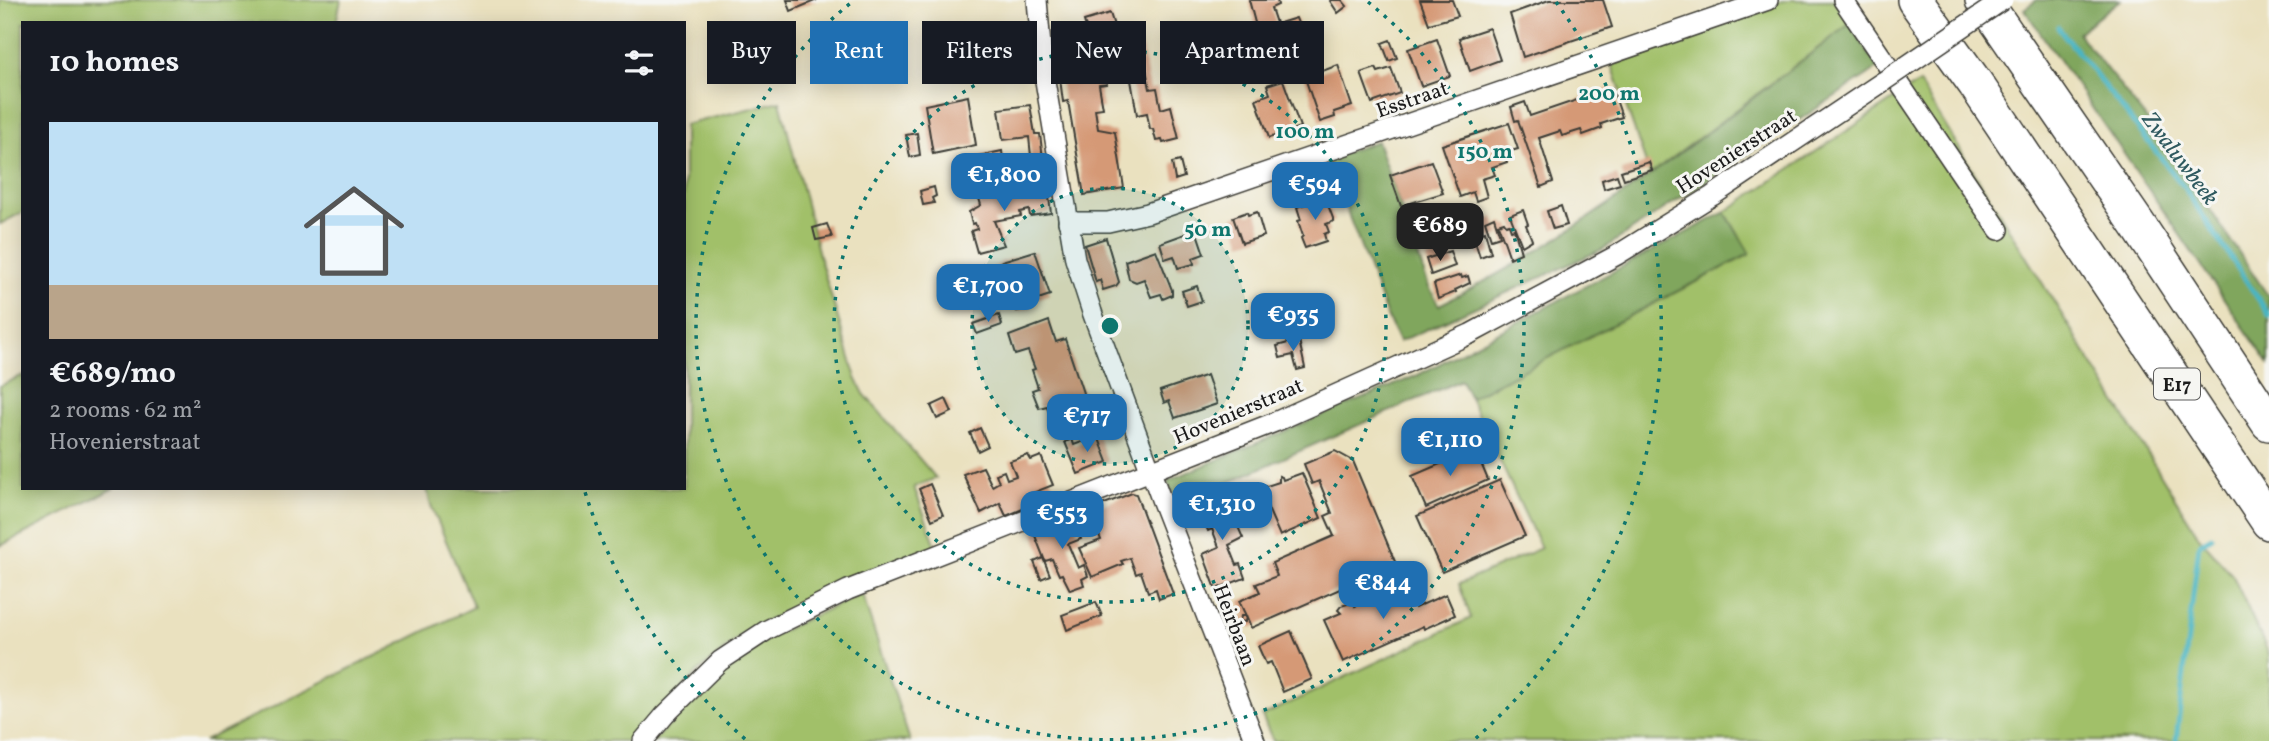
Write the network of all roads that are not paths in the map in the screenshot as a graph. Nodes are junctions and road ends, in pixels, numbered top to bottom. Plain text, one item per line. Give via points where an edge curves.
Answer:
1 (1037, 0) edge
2 (1768, 0) edge
3 (1843, 0) edge
4 (1915, 0) edge
5 (1983, 0) edge
6 (2003, 0) edge
7 (1068, 222) junction
8 (1999, 230) dead end
9 (2269, 422) edge
10 (1151, 470) junction
11 (2269, 522) edge
12 (643, 741) edge
13 (1255, 741) edge

1 - 7 street, Heirbaan
2 - 7 street, Esstraat via 1148,214 1108,222
3 - 8 street
4 - 11 highway, E17
5 - 9 highway, E17
6 - 10 street, Hovenierstraat, bridge via 1617,255 1470,334 1275,422
7 - 10 street, Heirbaan via 1075,259
10 - 12 street, Hovenierstraat via 849,590 767,629 720,661
10 - 13 street, Heirbaan

